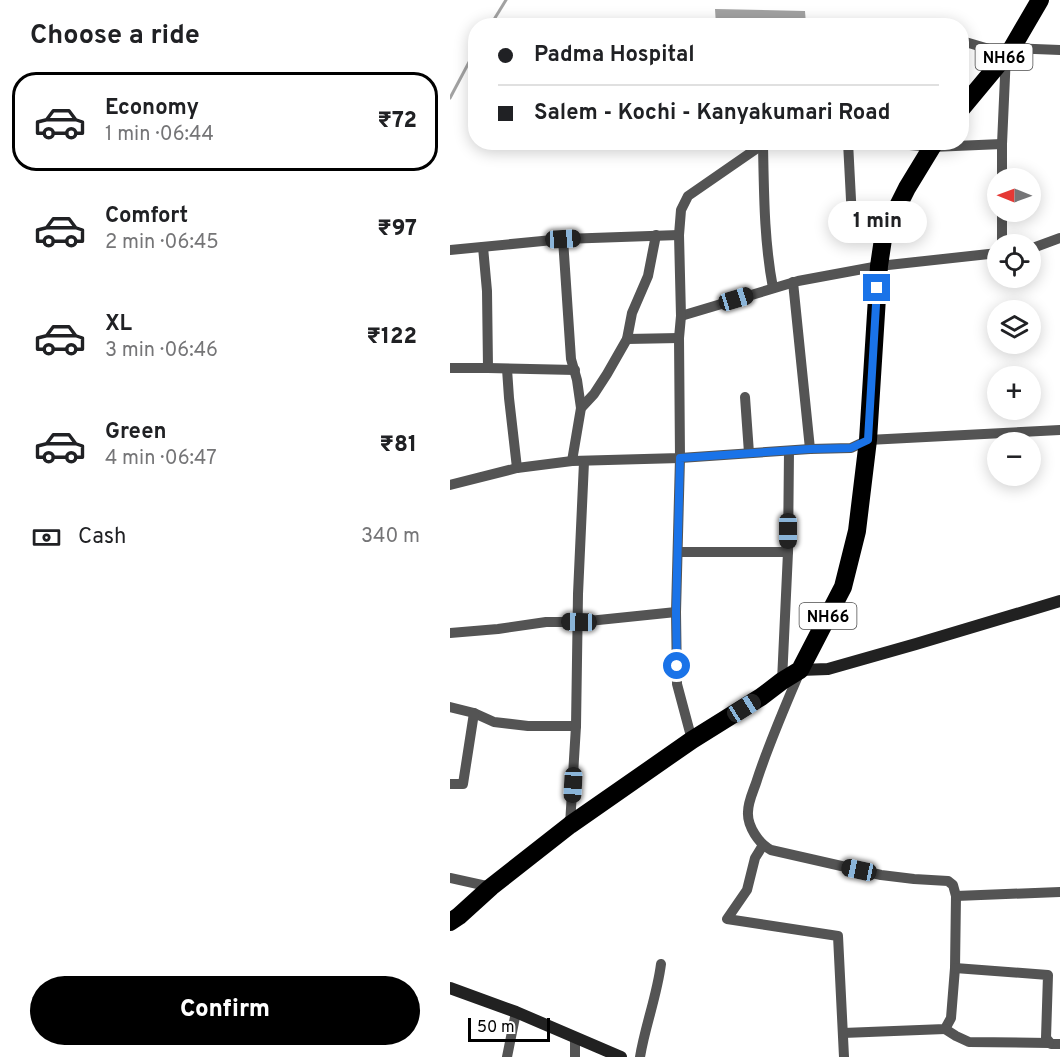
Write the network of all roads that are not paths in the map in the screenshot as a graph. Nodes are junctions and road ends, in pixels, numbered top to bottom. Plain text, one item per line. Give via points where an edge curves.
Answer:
1 (1040, 0) edge
2 (969, 42) edge
3 (1060, 50) edge
4 (1009, 51) junction
5 (969, 100) edge
6 (969, 144) edge
7 (1002, 144) junction
8 (756, 150) edge
9 (765, 150) edge
10 (848, 150) edge
11 (930, 150) edge
12 (1002, 168) edge
13 (852, 219) dead end
14 (656, 235) junction
15 (680, 235) junction
16 (1060, 238) edge
17 (563, 239) junction
18 (1041, 245) edge
19 (483, 247) junction
20 (450, 250) edge
21 (987, 254) edge
22 (879, 266) junction
23 (793, 282) junction
24 (773, 288) junction
25 (681, 316) junction
26 (680, 338) junction
27 (627, 339) junction
28 (450, 368) edge
29 (488, 368) junction
30 (507, 369) junction
31 (574, 370) junction
32 (746, 397) dead end
33 (581, 408) junction
34 (1060, 430) edge
35 (868, 440) junction
36 (810, 449) junction
37 (789, 451) junction
38 (749, 453) junction
39 (680, 458) junction
40 (572, 461) junction
41 (584, 462) junction
42 (517, 468) junction
43 (451, 482) edge
44 (679, 552) junction
45 (788, 552) junction
46 (1059, 605) edge
47 (676, 612) junction
48 (579, 622) junction
49 (450, 633) edge
50 (800, 670) junction
51 (782, 681) junction
52 (450, 707) edge
53 (474, 713) junction
54 (576, 726) junction
55 (692, 740) junction
56 (450, 784) edge
57 (570, 825) junction
58 (763, 845) junction
59 (450, 878) edge
60 (491, 887) junction
61 (1060, 892) edge
62 (956, 896) junction
63 (450, 922) edge
64 (661, 964) dead end
65 (954, 968) junction
66 (450, 988) edge
67 (516, 1012) junction
68 (945, 1029) junction
69 (843, 1033) junction
70 (575, 1037) junction
71 (1054, 1043) edge
72 (507, 1057) edge
73 (575, 1057) edge
74 (621, 1057) edge
75 (640, 1057) edge
76 (844, 1057) edge

1 - 4 highway, NH66
2 - 4 street
3 - 4 street
4 - 5 highway, NH66
4 - 7 street
6 - 7 street
7 - 12 street
8 - 15 street via 688,196 681,210
9 - 24 street via 764,200
10 - 13 street
11 - 22 highway, NH66 via 891,220
14 - 15 street
14 - 17 street
14 - 27 street via 648,276 632,313
15 - 25 street
16 - 18 street
17 - 19 street
17 - 31 street
19 - 20 street
19 - 29 street
21 - 22 street
22 - 23 street
22 - 35 highway, NH66
23 - 24 street
23 - 36 street
24 - 25 street
25 - 26 street
26 - 27 street
26 - 39 street
27 - 33 street via 608,374
28 - 29 street
29 - 30 street
30 - 31 street
30 - 42 street
31 - 33 street
32 - 38 street
33 - 40 street
34 - 35 street
35 - 36 street via 851,448
35 - 50 highway, NH66 via 857,531 843,587
36 - 37 street
37 - 38 street
37 - 45 street
38 - 39 street
39 - 41 street
39 - 44 street
40 - 41 street
40 - 42 street
41 - 48 street
42 - 43 street
44 - 45 street
44 - 47 street
45 - 51 street
46 - 50 main road via 828,669
47 - 48 street
47 - 55 street via 677,684
48 - 49 street
48 - 54 street
50 - 51 highway
50 - 58 street via 748,807 749,820
51 - 55 highway
52 - 53 street
53 - 54 street via 494,722
53 - 56 street via 463,784
54 - 57 street
55 - 57 highway
57 - 60 highway
58 - 62 street via 881,875 948,880
58 - 69 street via 755,858 747,890 727,919 838,936
59 - 60 street
60 - 63 highway
61 - 62 street
62 - 65 street
64 - 75 street
65 - 68 street via 951,1018
65 - 71 street via 1048,975 1046,1035
66 - 67 main road
67 - 70 main road
67 - 72 street
68 - 69 street
68 - 71 street via 969,1041
69 - 76 street
70 - 73 street
70 - 74 main road

